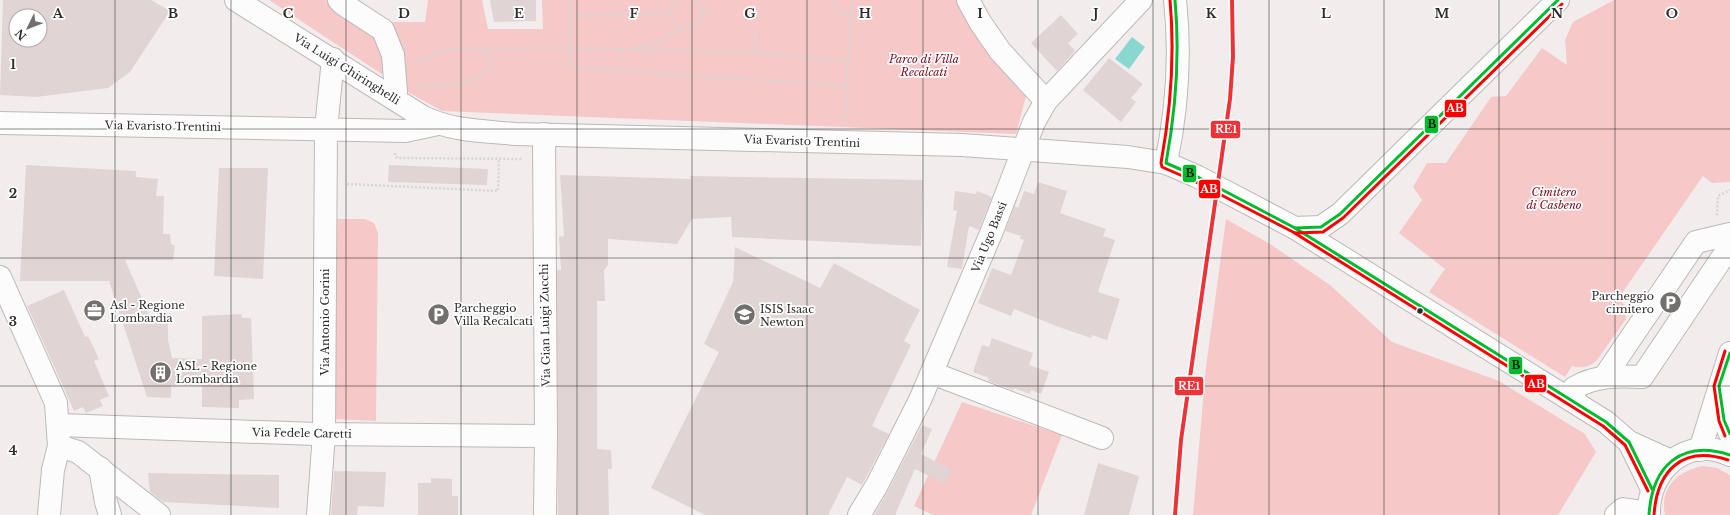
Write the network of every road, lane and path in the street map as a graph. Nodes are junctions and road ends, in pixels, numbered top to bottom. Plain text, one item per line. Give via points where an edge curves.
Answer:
1 (236, 0) edge
2 (339, 0) edge
3 (570, 0) edge
4 (678, 0) edge
5 (695, 0) edge
6 (835, 0) edge
7 (853, 0) edge
8 (968, 0) edge
9 (1141, 0) edge
10 (1175, 0) edge
11 (1558, 0) edge
12 (710, 10) dead end
13 (671, 13) junction
14 (702, 13) junction
15 (570, 16) junction
16 (851, 18) junction
17 (683, 28) junction
18 (755, 32) dead end
19 (570, 48) junction
20 (482, 49) junction
21 (628, 50) junction
22 (754, 52) junction
23 (393, 56) junction
24 (333, 59) junction
25 (848, 61) junction
26 (846, 86) junction
27 (396, 92) dead end
28 (417, 93) dead end
29 (1046, 101) junction
30 (0, 123) edge
31 (844, 123) dead end
32 (438, 124) junction
33 (326, 129) junction
34 (544, 134) junction
35 (1024, 150) junction
36 (395, 153) dead end
37 (499, 159) junction
38 (544, 160) junction
39 (1166, 163) junction
40 (346, 184) dead end
41 (1730, 190) edge
42 (1726, 226) edge
43 (1295, 228) junction
44 (1730, 246) edge
45 (0, 277) edge
46 (6, 307) edge
47 (1730, 353) edge
48 (932, 373) junction
49 (1606, 376) junction
50 (1719, 386) junction
51 (1576, 403) junction
52 (324, 434) junction
53 (1730, 434) edge
54 (59, 436) junction
55 (546, 436) junction
56 (1102, 438) dead end
57 (1629, 442) junction
58 (1700, 450) junction
59 (1730, 456) edge
60 (1671, 461) junction
61 (100, 468) junction
62 (1652, 489) junction
63 (1649, 514) edge
64 (49, 515) edge
65 (110, 515) edge
66 (159, 515) edge
67 (318, 515) edge
68 (545, 515) edge
69 (859, 515) edge
70 (1616, 515) edge

1 - 24 street, Via Luigi Ghiringhelli
2 - 23 street via 383,30
3 - 15 path
4 - 13 path via 673,5
5 - 14 path
6 - 16 path via 835,4 844,15
7 - 16 path
8 - 29 street via 1000,51
9 - 29 street, Via Ugo Bassi
10 - 39 street via 1178,50 1176,102
11 - 43 street via 1340,214 1321,227
12 - 14 path
13 - 15 path
13 - 17 path via 674,22
14 - 17 path via 695,25
15 - 19 path
16 - 25 path
17 - 21 path via 660,42
18 - 22 path
19 - 20 path
19 - 21 path
19 - 26 path via 570,67
20 - 23 path via 449,49 416,60 402,60
20 - 28 path via 491,58 492,66 482,76 469,82 422,85
21 - 22 path
22 - 25 path
23 - 27 street
24 - 32 street, Via Luigi Ghiringhelli
24 - 33 street, Via Antonio Gorini
25 - 26 path
26 - 31 path
29 - 35 street, Via Ugo Bassi via 1034,122
30 - 33 street, Via Evaristo Trentini
32 - 33 street, Via Evaristo Trentini via 405,131
32 - 34 street, Via Evaristo Trentini via 456,129
33 - 52 street, Via Antonio Gorini
34 - 35 street, Via Evaristo Trentini via 947,145
34 - 38 street, Via Gian Luigi Zucchi
35 - 39 street, Via Evaristo Trentini via 1128,157
35 - 48 street, Via Ugo Bassi
36 - 37 path via 398,158
37 - 38 path
37 - 40 path via 498,191
38 - 55 street, Via Gian Luigi Zucchi
39 - 43 street, Via Evaristo Trentini
41 - 42 path via 1718,196 1716,214
42 - 49 street via 1696,242
43 - 51 street, Via Evaristo Trentini
44 - 49 street via 1642,377
45 - 46 street
46 - 54 street via 56,403
47 - 50 street
48 - 56 street
48 - 69 street, Via Ugo Bassi via 877,485
49 - 51 street via 1584,382 1574,388
50 - 53 street via 1724,420
50 - 58 street
51 - 57 street, Via Evaristo Trentini via 1606,422
52 - 54 street, Via Fedele Caretti
52 - 55 street, Via Fedele Caretti
52 - 67 street, Via Antonio Gorini
54 - 61 street
54 - 64 street
55 - 68 street, Via Gian Luigi Zucchi
57 - 60 street
57 - 62 street
58 - 59 street via 1722,451
58 - 60 street
60 - 62 street via 1660,472
61 - 65 street
61 - 66 street
62 - 63 street
63 - 70 street via 1623,509

